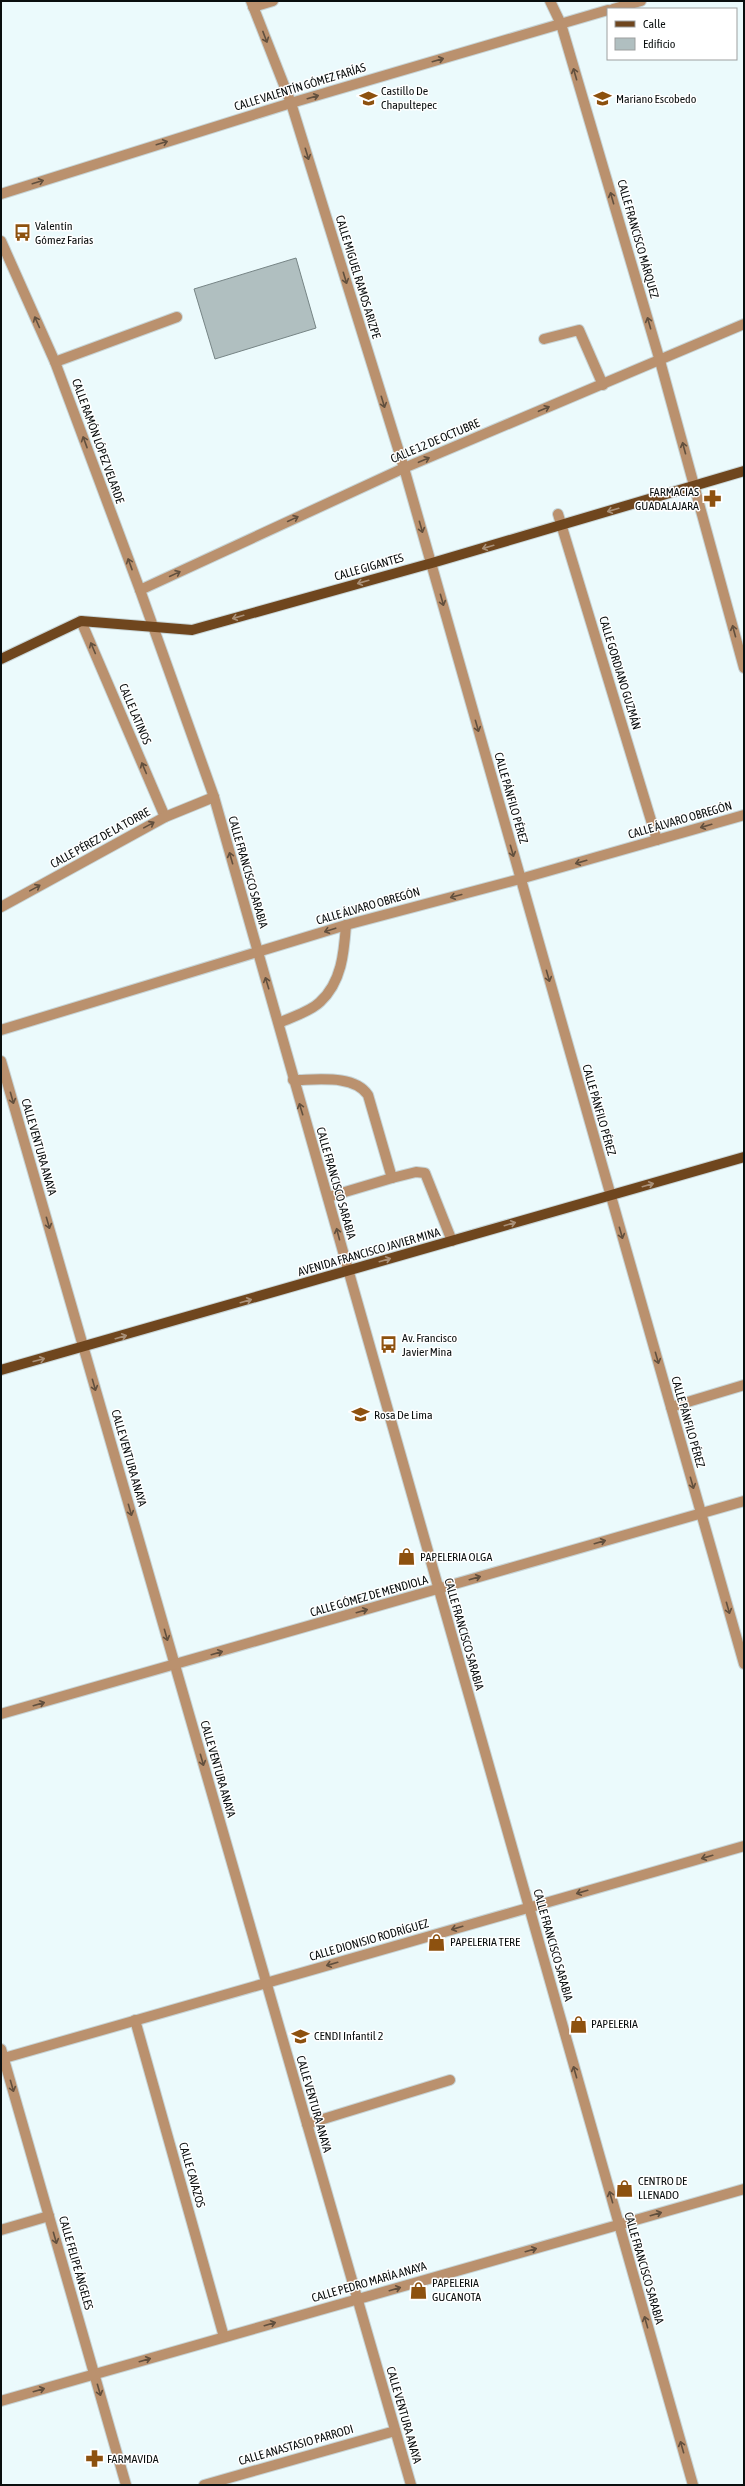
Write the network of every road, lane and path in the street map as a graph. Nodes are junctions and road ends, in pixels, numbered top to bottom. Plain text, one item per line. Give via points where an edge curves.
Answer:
1 (273, 1) edge
2 (550, 1) edge
3 (641, 1) edge
4 (252, 4) edge
5 (616, 8) edge
6 (607, 10) edge
7 (561, 24) junction
8 (291, 103) junction
9 (1, 194) edge
10 (1, 241) edge
11 (177, 317) dead end
12 (744, 324) edge
13 (544, 338) dead end
14 (660, 361) junction
15 (55, 362) junction
16 (603, 385) junction
17 (404, 468) junction
18 (744, 472) edge
19 (694, 486) junction
20 (558, 514) dead end
21 (562, 525) junction
22 (432, 563) junction
23 (140, 590) junction
24 (81, 621) junction
25 (153, 628) junction
26 (162, 654) joint
27 (1, 660) edge
28 (744, 668) edge
29 (214, 797) junction
30 (744, 816) edge
31 (165, 817) junction
32 (656, 840) junction
33 (520, 879) junction
34 (1, 907) edge
35 (346, 925) junction
36 (258, 953) junction
37 (279, 1023) junction
38 (1, 1030) edge
39 (1, 1061) edge
40 (292, 1080) junction
41 (744, 1157) edge
42 (392, 1178) junction
43 (610, 1195) junction
44 (328, 1197) junction
45 (452, 1241) junction
46 (348, 1271) junction
47 (84, 1348) junction
48 (1, 1370) edge
49 (744, 1384) edge
50 (671, 1407) junction
51 (744, 1501) edge
52 (701, 1513) junction
53 (438, 1589) junction
54 (744, 1664) edge
55 (175, 1665) junction
56 (1, 1714) edge
57 (744, 1846) edge
58 (528, 1908) junction
59 (266, 1983) junction
60 (135, 2020) junction
61 (2, 2055) edge
62 (450, 2080) dead end
63 (307, 2124) junction
64 (744, 2189) edge
65 (49, 2216) junction
66 (618, 2225) junction
67 (1, 2230) edge
68 (357, 2299) junction
69 (224, 2337) junction
70 (94, 2374) junction
71 (1, 2401) edge
72 (395, 2431) junction
73 (126, 2485) edge
74 (204, 2485) edge
75 (411, 2485) edge
76 (692, 2485) edge

1 - 4 street
2 - 7 street, CALLE FRANCISCO MÁRQUEZ
3 - 5 street
4 -> 8 street, CALLE MIGUEL RAMOS ARIZPE
6 - 7 street, CALLE VALENTÍN GÓMEZ FARÍAS
8 -> 7 street, CALLE VALENTÍN GÓMEZ FARÍAS
14 -> 7 street, CALLE FRANCISCO MÁRQUEZ
9 -> 8 street, CALLE VALENTÍN GÓMEZ FARÍAS
8 -> 17 street, CALLE MIGUEL RAMOS ARIZPE
15 -> 10 street, CALLE RAMÓN LÓPEZ VELARDE
11 - 15 street
12 - 14 street, CALLE 12 DE OCTUBRE
13 - 16 street via 579,330
14 - 16 street, CALLE 12 DE OCTUBRE
19 -> 14 street, CALLE FRANCISCO MÁRQUEZ
23 -> 15 street, CALLE RAMÓN LÓPEZ VELARDE
17 -> 16 street, CALLE 12 DE OCTUBRE
17 -> 22 street, CALLE MIGUEL RAMOS ARIZPE
23 -> 17 street, CALLE 12 DE OCTUBRE
18 - 19 main road, CALLE GIGANTES
19 -> 21 main road, CALLE GIGANTES
28 -> 19 street, CALLE FRANCISCO MÁRQUEZ
20 - 21 street, CALLE GORDIANO GUZMÁN
21 -> 22 main road, CALLE GIGANTES
21 - 32 street, CALLE GORDIANO GUZMÁN
22 -> 25 main road, CALLE GIGANTES via 192,630
22 -> 33 street, CALLE PÁNFILO PÉREZ
23 - 25 street, CALLE RAMÓN LÓPEZ VELARDE
24 - 25 main road, CALLE GIGANTES
24 - 27 main road
31 -> 24 street, CALLE LATINOS
25 - 26 street, CALLE RAMÓN LÓPEZ VELARDE
26 - 29 street, CALLE FRANCISCO SARABIA
29 - 31 street, CALLE PÉREZ DE LA TORRE
36 -> 29 street, CALLE FRANCISCO SARABIA
30 -> 32 street, CALLE ÁLVARO OBREGÓN
34 -> 31 street, CALLE PÉREZ DE LA TORRE
32 -> 33 street, CALLE ÁLVARO OBREGÓN
33 -> 35 street, CALLE ÁLVARO OBREGÓN
33 -> 43 street, CALLE PÁNFILO PÉREZ
35 -> 36 street, CALLE ÁLVARO OBREGÓN
35 - 37 street via 343,960 332,989 320,1003
37 -> 36 street, CALLE FRANCISCO SARABIA
36 - 38 street, CALLE ÁLVARO OBREGÓN
37 - 40 street, CALLE FRANCISCO SARABIA
39 -> 47 street, CALLE VENTURA ANAYA
40 - 42 street via 359,1084 368,1095
44 -> 40 street, CALLE FRANCISCO SARABIA
43 -> 41 main road, AVENIDA FRANCISCO JAVIER MINA
42 - 44 street
42 - 45 street via 416,1172 425,1173
45 -> 43 main road, AVENIDA FRANCISCO JAVIER MINA
43 -> 50 street, CALLE PÁNFILO PÉREZ
46 -> 44 street, CALLE FRANCISCO SARABIA
46 -> 45 main road, AVENIDA FRANCISCO JAVIER MINA
47 -> 46 main road, AVENIDA FRANCISCO JAVIER MINA
46 - 53 street, CALLE FRANCISCO SARABIA
48 -> 47 main road, AVENIDA FRANCISCO JAVIER MINA
47 -> 55 street, CALLE VENTURA ANAYA
49 - 50 street
50 -> 52 street, CALLE PÁNFILO PÉREZ
51 - 52 street, CALLE GÓMEZ DE MENDIOLA
53 -> 52 street, CALLE GÓMEZ DE MENDIOLA
52 -> 54 street, CALLE PÁNFILO PÉREZ
55 -> 53 street, CALLE GÓMEZ DE MENDIOLA
53 - 58 street, CALLE FRANCISCO SARABIA
56 -> 55 street, CALLE GÓMEZ DE MENDIOLA
55 -> 59 street, CALLE VENTURA ANAYA
57 -> 58 street, CALLE DIONISIO RODRÍGUEZ
58 -> 59 street, CALLE DIONISIO RODRÍGUEZ
66 -> 58 street, CALLE FRANCISCO SARABIA
59 - 60 street, CALLE DIONISIO RODRÍGUEZ
59 - 63 street, CALLE VENTURA ANAYA
60 - 61 street, CALLE DIONISIO RODRÍGUEZ
60 - 69 street, CALLE CAVAZOS
61 -> 65 street, CALLE FELIPE ÁNGELES
62 - 63 street
63 - 68 street, CALLE VENTURA ANAYA
66 -> 64 street, CALLE PEDRO MARÍA ANAYA
65 - 67 street
65 -> 70 street, CALLE FELIPE ÁNGELES
68 -> 66 street, CALLE PEDRO MARÍA ANAYA
76 -> 66 street, CALLE FRANCISCO SARABIA
69 -> 68 street, CALLE PEDRO MARÍA ANAYA
68 - 72 street, CALLE VENTURA ANAYA
70 -> 69 street, CALLE PEDRO MARÍA ANAYA
71 -> 70 street, CALLE PEDRO MARÍA ANAYA
70 -> 73 street, CALLE FELIPE ÁNGELES
72 - 74 street, CALLE ANASTASIO PARRODI
72 - 75 street, CALLE VENTURA ANAYA

